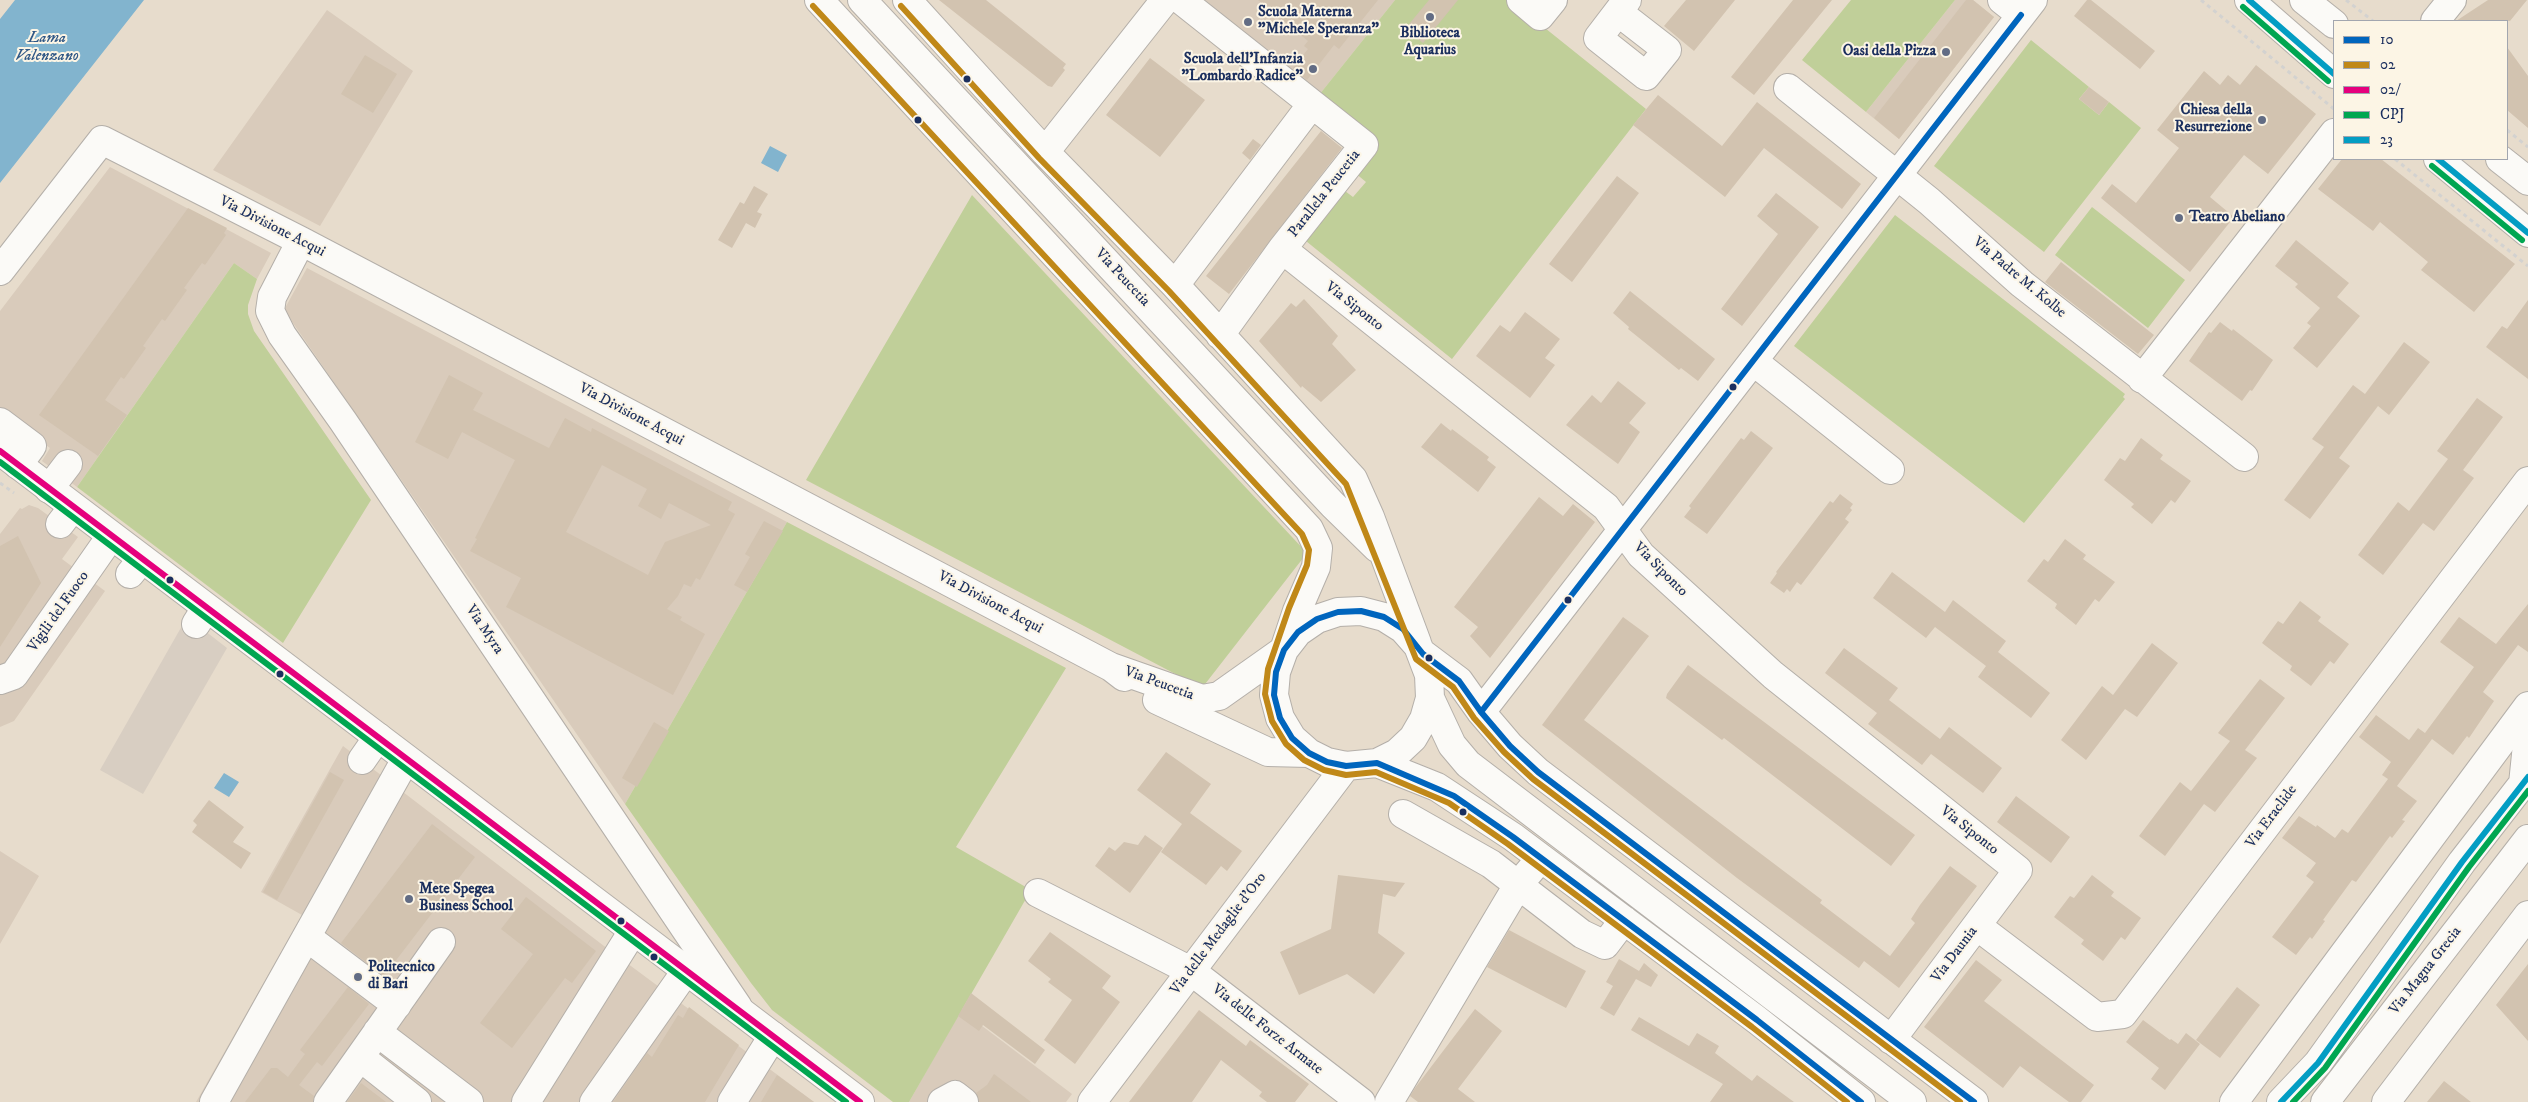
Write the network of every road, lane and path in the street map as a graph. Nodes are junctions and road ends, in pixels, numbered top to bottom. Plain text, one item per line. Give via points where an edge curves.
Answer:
1 (819, 0) edge
2 (862, 0) edge
3 (907, 0) edge
4 (1165, 0) edge
5 (1181, 0) edge
6 (1521, 0) edge
7 (1553, 0) edge
8 (2201, 0) edge
9 (2249, 0) edge
10 (2304, 0) edge
11 (2346, 0) edge
12 (2452, 0) edge
13 (2019, 5) edge
14 (2372, 20) edge
15 (2436, 20) edge
16 (2333, 23) edge
17 (2333, 73) edge
18 (1788, 88) dead end
19 (1312, 104) junction
20 (2333, 108) edge
21 (2508, 131) edge
22 (2333, 134) edge
23 (2528, 147) edge
24 (1045, 152) junction
25 (2396, 160) edge
26 (2439, 160) edge
27 (2501, 160) edge
28 (1897, 176) junction
29 (2528, 182) edge
30 (2528, 233) edge
31 (301, 241) junction
32 (1282, 249) junction
33 (2528, 266) edge
34 (0, 271) edge
35 (1175, 285) junction
36 (1220, 334) junction
37 (1753, 361) junction
38 (2142, 379) junction
39 (0, 422) edge
40 (2244, 457) dead end
41 (9, 458) edge
42 (68, 464) dead end
43 (1890, 470) dead end
44 (2528, 481) edge
45 (49, 489) junction
46 (1623, 529) junction
47 (111, 536) junction
48 (1384, 554) junction
49 (1284, 650) junction
50 (1420, 650) junction
51 (1111, 667) junction
52 (0, 680) edge
53 (1430, 698) junction
54 (2528, 706) edge
55 (1481, 712) junction
56 (2528, 735) edge
57 (378, 737) junction
58 (1309, 753) junction
59 (406, 759) junction
60 (362, 760) dead end
61 (1377, 763) junction
62 (1346, 766) junction
63 (2525, 781) edge
64 (1403, 814) dead end
65 (1512, 837) junction
66 (2528, 840) edge
67 (1541, 858) junction
68 (1491, 864) junction
69 (2018, 870) joint
70 (1518, 884) junction
71 (1038, 893) dead end
72 (2528, 914) edge
73 (1624, 920) junction
74 (1977, 926) junction
75 (633, 931) junction
76 (308, 938) junction
77 (441, 942) dead end
78 (1191, 970) junction
79 (686, 971) junction
80 (397, 1005) junction
81 (742, 1012) junction
82 (377, 1032) junction
83 (773, 1036) junction
84 (1891, 1040) junction
85 (360, 1057) junction
86 (1868, 1069) junction
87 (1851, 1099) edge
88 (214, 1102) edge
89 (328, 1102) edge
90 (417, 1102) edge
91 (469, 1102) edge
92 (526, 1102) edge
93 (594, 1102) edge
94 (732, 1102) edge
95 (860, 1102) edge
96 (942, 1102) edge
97 (964, 1102) edge
98 (1092, 1102) edge
99 (1361, 1102) edge
100 (1389, 1102) edge
101 (1912, 1102) edge
102 (1974, 1102) edge
103 (2234, 1102) edge
104 (2281, 1102) edge
105 (2325, 1102) edge
106 (2386, 1102) edge

1 - 49 street, Via Peucetia via 1309,529 1318,548 1316,567
2 - 48 street, Via Peucetia via 1327,498
3 - 24 street, Via Peucetia
4 - 24 street
5 - 19 street, Parallela Peucetia
6 - 7 street via 1540,16
8 - 20 path
9 - 17 street
10 - 16 street
11 - 14 path
12 - 15 street
13 - 28 street
18 - 28 street, Via Padre M. Kolbe
19 - 32 street, Parallela Peucetia via 1364,145
19 - 35 street
21 - 23 path
22 - 38 street
24 - 35 street, Via Peucetia
25 - 33 path
26 - 30 street
27 - 29 street
28 - 37 street
28 - 38 street, Via Padre M. Kolbe via 2022,284
31 - 34 street, Via Divisione Acqui via 102,140
31 - 51 street, Via Divisione Acqui
31 - 81 street, Via Myra via 272,297 270,311 282,335 349,429
32 - 36 street, Parallela Peucetia
32 - 46 street, Via Siponto via 1606,507
35 - 36 street, Via Peucetia
36 - 48 street, Via Peucetia via 1353,479
37 - 43 street
37 - 46 street
38 - 40 street, Via Padre M. Kolbe
39 - 41 street via 32,446
41 - 45 street
42 - 45 street
44 - 74 street, Via Eraclide via 2123,1014 2097,1017
45 - 47 street via 66,515
46 - 55 street
46 - 69 street, Via Siponto via 1640,555 1773,675
47 - 52 street, Vigili del Fuoco via 14,675
47 - 57 street via 136,567 201,616
48 - 50 street, Via Peucetia
49 - 50 street, Via Peucetia via 1298,632 1317,619 1338,612 1361,611 1384,617 1403,629
49 - 51 street, Via Peucetia via 1219,696 1202,699
49 - 58 street, Via Peucetia via 1276,672 1274,696 1280,718 1292,738
50 - 53 street, Via Peucetia via 1430,676
50 - 55 street, Via Peucetia via 1460,681
51 - 58 street, Via Divisione Acqui via 1151,697 1268,752
53 - 61 street, Via Peucetia via 1424,719 1413,738 1397,753
53 - 86 street via 1452,745 1468,764
54 - 103 street
55 - 84 street, Via Peucetia via 1538,772
56 - 63 street
57 - 59 street
57 - 60 street
58 - 62 street, Via Peucetia via 1327,762
59 - 75 street
59 - 76 street
61 - 62 street, Via Peucetia
61 - 65 street, Via Peucetia via 1437,787
62 - 78 street, Via delle Medaglie d'Oro
63 - 104 street via 2462,862 2318,1063
64 - 68 street
65 - 67 street, Via Peucetia
65 - 68 street
66 - 105 street, Via Magna Grecia
67 - 70 street
67 - 73 street, Via Peucetia
68 - 70 street
69 - 74 street, Via Daunia
70 - 73 street via 1582,934 1605,945
70 - 100 street
71 - 78 street, Via delle Forze Armate
72 - 106 street
73 - 87 street, Via Peucetia
74 - 84 street, Via Daunia
75 - 79 street
75 - 92 street
76 - 80 street
76 - 88 street
77 - 80 street
78 - 98 street, Via delle Medaglie d'Oro
78 - 99 street, Via delle Forze Armate
79 - 81 street
79 - 93 street
80 - 82 street
81 - 83 street
82 - 85 street
82 - 91 street
83 - 94 street
83 - 95 street
84 - 102 street, Via Peucetia
85 - 89 street
85 - 90 street
86 - 87 street
86 - 101 street
96 - 97 street via 955,1095

